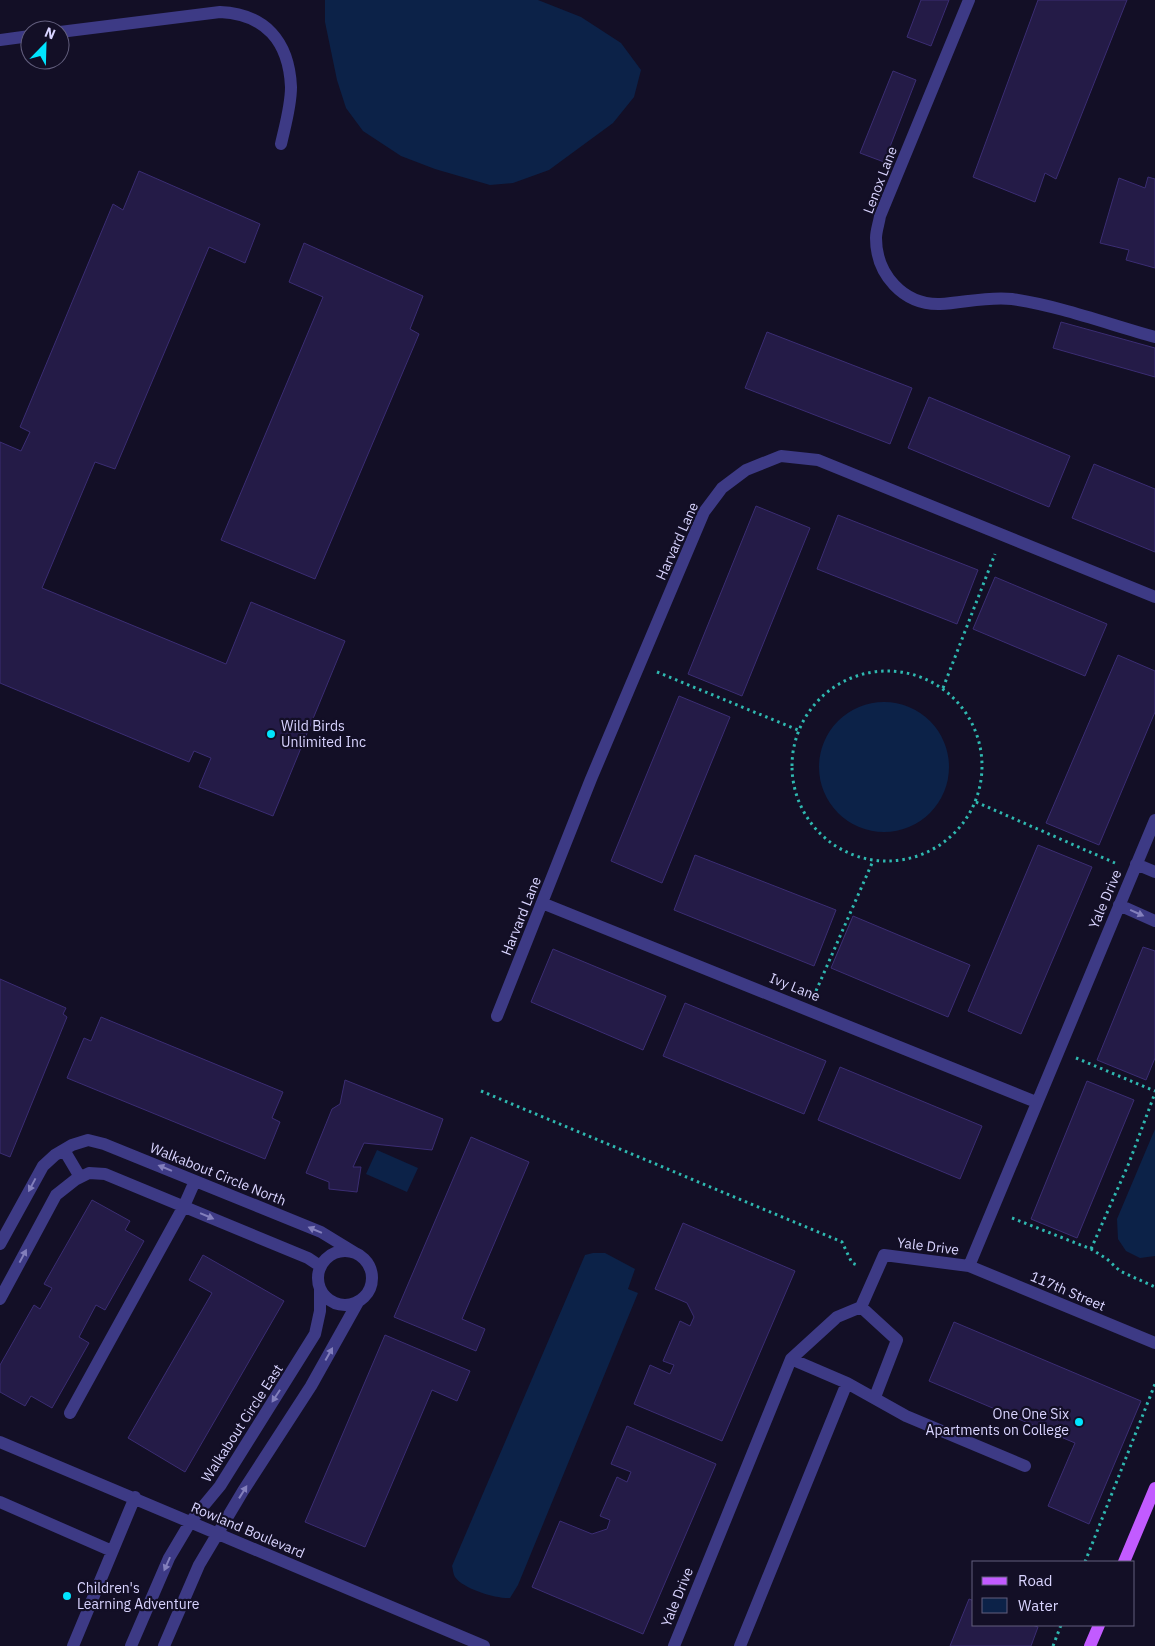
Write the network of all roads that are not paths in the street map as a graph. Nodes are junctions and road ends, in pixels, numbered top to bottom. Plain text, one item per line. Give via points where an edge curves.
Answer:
1 (969, 0) edge
2 (70, 31) edge
3 (20, 37) edge
4 (0, 40) edge
5 (282, 144) dead end
6 (1155, 337) edge
7 (1155, 597) edge
8 (1155, 820) edge
9 (1136, 864) junction
10 (1155, 872) edge
11 (542, 903) junction
12 (1119, 905) junction
13 (1155, 921) edge
14 (497, 1016) dead end
15 (1036, 1102) junction
16 (64, 1150) junction
17 (80, 1178) junction
18 (195, 1181) junction
19 (184, 1206) junction
20 (0, 1244) edge
21 (357, 1254) junction
22 (320, 1266) junction
23 (970, 1266) junction
24 (320, 1289) junction
25 (0, 1299) edge
26 (358, 1302) junction
27 (861, 1306) junction
28 (1155, 1343) edge
29 (791, 1359) junction
30 (847, 1383) junction
31 (875, 1397) junction
32 (70, 1413) dead end
33 (0, 1442) edge
34 (1025, 1466) dead end
35 (1155, 1488) edge
36 (135, 1497) junction
37 (0, 1502) edge
38 (191, 1522) junction
39 (218, 1533) junction
40 (112, 1551) junction
41 (1124, 1561) edge
42 (1099, 1626) edge
43 (73, 1646) edge
44 (131, 1646) edge
45 (164, 1646) edge
46 (484, 1646) edge
47 (674, 1646) edge
48 (740, 1646) edge
49 (1090, 1646) edge

1 - 6 street, Lenox Lane via 880,216 876,247 885,275 900,292 929,303 1010,299
2 - 5 street via 220,12 238,13 257,20 273,32 288,65 291,87
3 - 4 street
7 - 11 street, Harvard Lane via 818,460 780,456 746,470 722,488 704,512
8 - 9 street, Yale Drive
9 - 10 street
9 - 12 street, Yale Drive
11 - 14 street, Harvard Lane
11 - 15 street, Ivy Lane
12 -> 13 street
12 - 15 street, Yale Drive
15 - 23 street, Yale Drive
16 - 17 street
18 -> 16 street, Walkabout Circle North via 88,1140
16 -> 20 street, Walkabout Circle North via 43,1166
17 - 19 street via 88,1173 105,1174
25 -> 17 street via 56,1195
18 - 19 street
21 -> 18 street, Walkabout Circle North via 321,1232
19 -> 22 street
19 - 32 street
21 - 22 street via 332,1254
21 - 26 street via 372,1274 370,1290
22 - 24 street
23 - 27 street, Yale Drive via 884,1255
23 - 28 street, 117th Street
24 - 26 street via 332,1302 341,1306
24 -> 38 street, Walkabout Circle East via 320,1311 314,1334 220,1486
39 -> 26 street via 311,1386
27 - 29 street, Yale Drive via 837,1317
27 - 31 street via 897,1340
29 - 30 street
29 - 47 street, Yale Drive
30 - 31 street
30 - 48 street
31 - 34 street via 906,1416
33 - 36 street, Rowland Boulevard
35 - 41 main road
36 - 38 street, Rowland Boulevard
36 - 40 street
37 - 40 street
38 - 39 street, Rowland Boulevard
38 -> 44 street, Walkabout Circle East via 169,1558
39 - 45 street via 199,1566
39 - 46 street, Rowland Boulevard
40 - 43 street
42 - 49 main road

